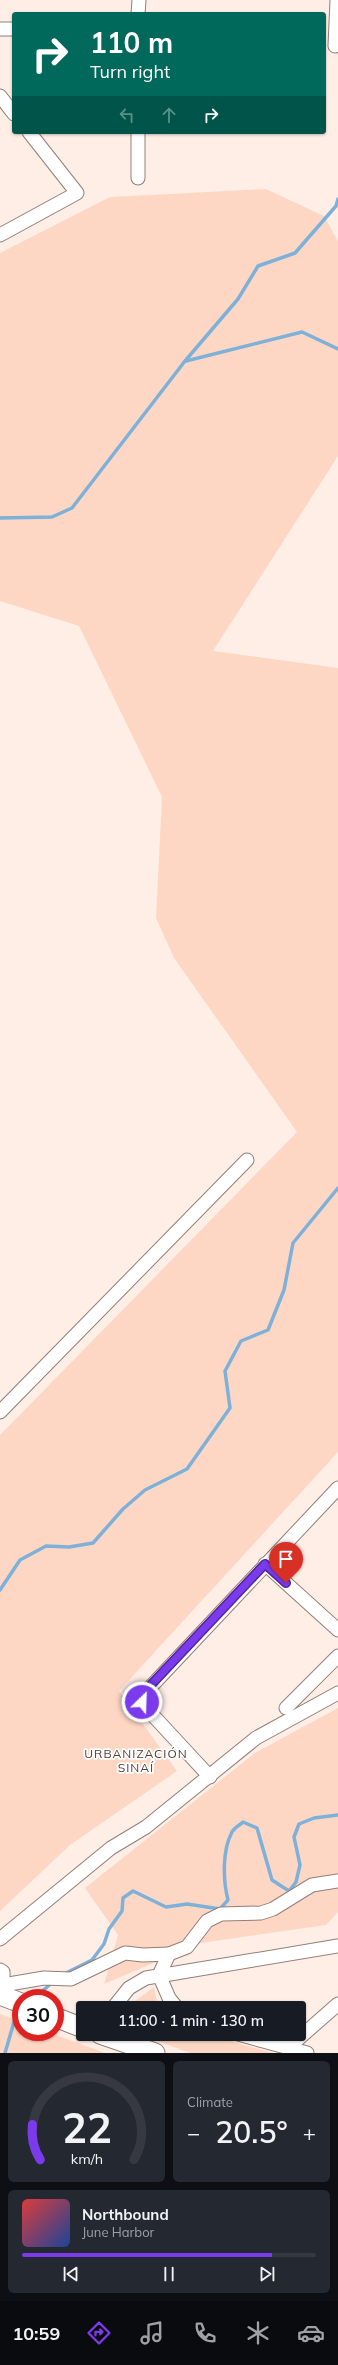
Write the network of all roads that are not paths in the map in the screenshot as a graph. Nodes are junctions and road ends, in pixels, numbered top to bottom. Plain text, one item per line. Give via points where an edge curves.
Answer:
1 (139, 0) edge
2 (337, 0) edge
3 (138, 12) edge
4 (0, 29) edge
5 (12, 29) edge
6 (335, 46) dead end
7 (0, 96) edge
8 (12, 111) edge
9 (30, 134) edge
10 (138, 134) edge
11 (138, 178) dead end
12 (0, 236) edge
13 (247, 1160) dead end
14 (0, 1412) edge
15 (338, 1488) edge
16 (265, 1564) junction
17 (338, 1630) edge
18 (338, 1656) edge
19 (338, 1693) edge
20 (286, 1708) dead end
21 (210, 1777) junction
22 (338, 1881) edge
23 (0, 1939) edge
24 (338, 1946) edge
25 (169, 1954) junction
26 (0, 1970) edge
27 (159, 1975) junction
28 (2, 1992) edge
29 (12, 1998) edge
30 (119, 2001) edge
31 (171, 2001) edge
32 (338, 2004) edge
33 (64, 2021) edge
34 (76, 2025) edge
35 (120, 2041) edge
36 (265, 2041) edge
37 (289, 2047) junction
38 (154, 2053) edge
39 (307, 2053) edge

1 - 3 street
2 - 6 street
4 - 5 street
7 - 8 street
9 - 12 street via 77,194
10 - 11 street
13 - 14 street
15 - 16 street
16 - 17 street
16 - 21 street via 144,1695 142,1702
18 - 20 street
19 - 21 street via 256,1738
21 - 23 street via 146,1827 111,1848
22 - 25 street via 312,1885 273,1909 261,1913 221,1914 208,1921 187,1947
24 - 27 street
25 - 27 street
25 - 28 street via 125,1953 71,1979 44,1978
26 - 28 street
27 - 30 street via 146,1978 129,1988
27 - 31 street
28 - 29 main road
32 - 37 street
33 - 34 main road
35 - 38 main road
36 - 37 street
37 - 39 street

